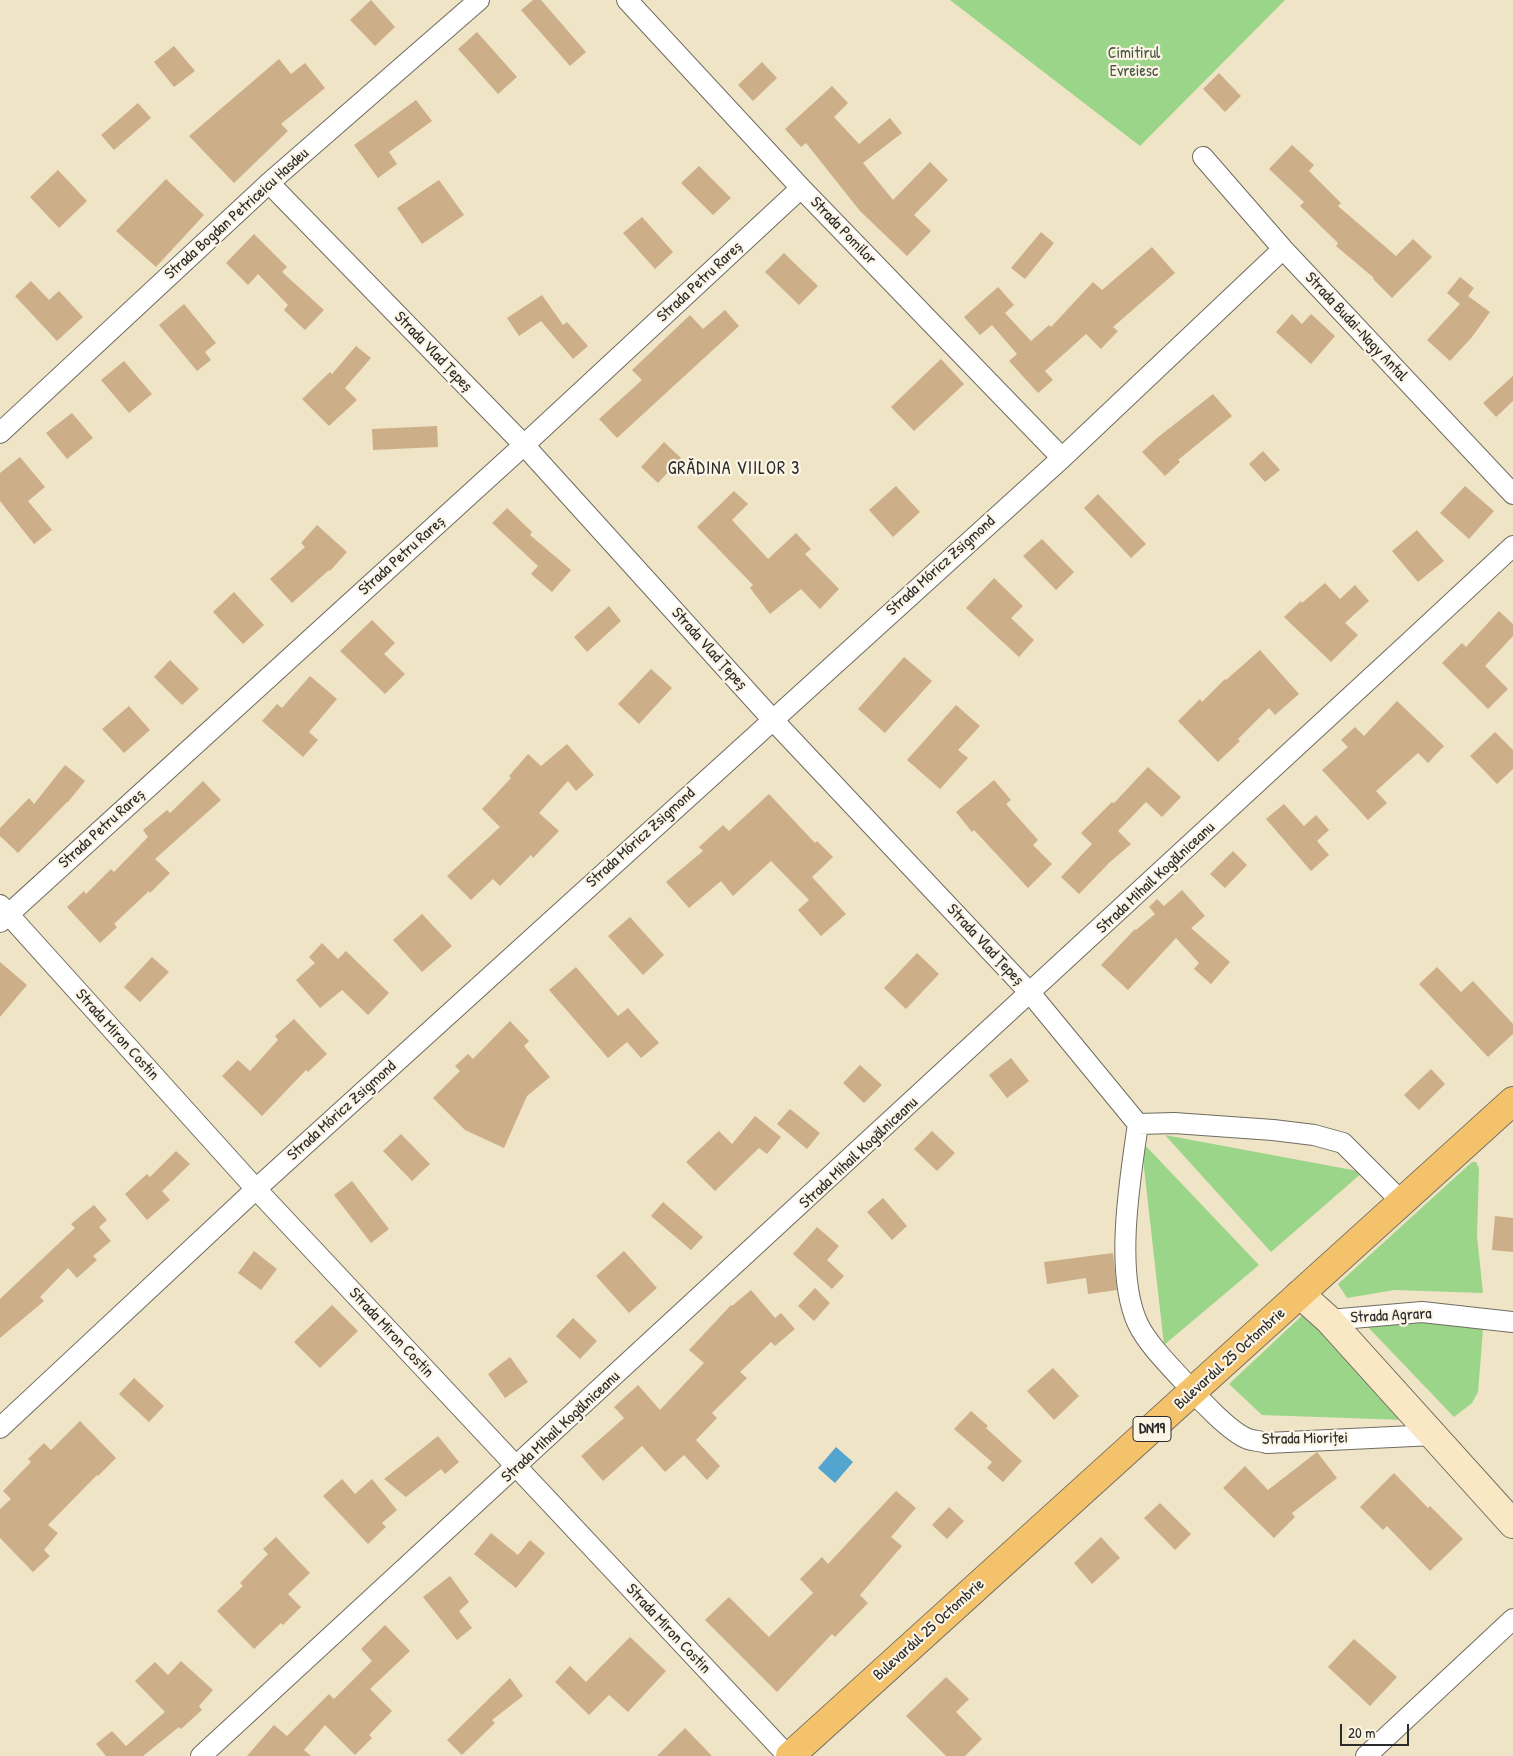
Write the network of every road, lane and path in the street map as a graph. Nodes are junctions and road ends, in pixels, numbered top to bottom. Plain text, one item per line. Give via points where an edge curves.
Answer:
1 (479, 0) edge
2 (627, 0) edge
3 (1203, 157) dead end
4 (268, 183) junction
5 (801, 188) junction
6 (1283, 249) junction
7 (0, 433) edge
8 (524, 445) junction
9 (1062, 458) junction
10 (1513, 494) edge
11 (1513, 546) edge
12 (772, 719) junction
13 (3, 914) edge
14 (1031, 994) junction
15 (1513, 1101) edge
16 (1138, 1124) junction
17 (256, 1189) junction
18 (1402, 1202) junction
19 (1300, 1294) junction
20 (1328, 1320) junction
21 (1513, 1322) edge
22 (1193, 1392) junction
23 (0, 1428) edge
24 (1434, 1436) junction
25 (516, 1468) junction
26 (1513, 1524) edge
27 (1513, 1619) edge
28 (201, 1756) edge
29 (789, 1756) edge
30 (1366, 1756) edge

1 - 4 street, Strada Bogdan Petriceicu Hasdeu
2 - 5 street, Strada Pomilor
3 - 6 street, Strada Budai-Nagy Antal
4 - 7 street, Strada Bogdan Petriceicu Hasdeu
4 - 8 street, Strada Vlad Țepeș
5 - 8 street, Strada Petru Rareș
5 - 9 street, Strada Pomilor
6 - 9 street, Strada Móricz Zsigmond
6 - 10 street, Strada Budai-Nagy Antal
8 - 12 street, Strada Vlad Țepeș
8 - 13 street, Strada Petru Rareș
9 - 12 street, Strada Móricz Zsigmond
11 - 14 street, Strada Mihail Kogălniceanu
12 - 14 street, Strada Vlad Țepeș
12 - 17 street, Strada Móricz Zsigmond
13 - 17 street, Strada Miron Costin
14 - 16 street, Strada Vlad Țepeș
14 - 25 street, Strada Mihail Kogălniceanu
15 - 18 main road, Bulevardul 25 Octombrie / DN19
16 - 18 street via 1174,1123 1273,1130 1314,1135 1343,1143
16 - 22 street, Strada Mioriței via 1128,1189 1126,1256 1132,1309 1139,1326
17 - 23 street, Strada Móricz Zsigmond
17 - 25 street, Strada Miron Costin
18 - 19 main road, Bulevardul 25 Octombrie / DN19
19 - 20 street
19 - 22 main road, Bulevardul 25 Octombrie / DN19
20 - 21 street, Strada Agrara via 1422,1312
20 - 24 street
22 - 24 street, Strada Mioriței via 1234,1431 1267,1443
22 - 29 main road, Bulevardul 25 Octombrie / DN19
24 - 26 street
25 - 28 street, Strada Mihail Kogălniceanu
25 - 29 street, Strada Miron Costin
27 - 30 street

